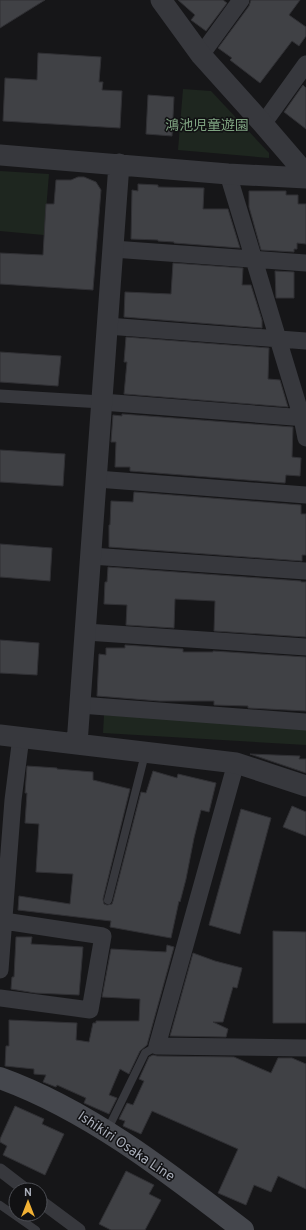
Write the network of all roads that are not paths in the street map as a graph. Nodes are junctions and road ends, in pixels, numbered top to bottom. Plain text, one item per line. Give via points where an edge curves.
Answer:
1 (161, 0) edge
2 (241, 0) edge
3 (201, 55) junction
4 (306, 64) edge
5 (263, 124) junction
6 (0, 154) edge
7 (119, 164) junction
8 (228, 174) junction
9 (306, 174) edge
10 (306, 178) edge
11 (113, 248) junction
12 (254, 259) junction
13 (306, 263) edge
14 (107, 326) junction
15 (279, 340) junction
16 (306, 341) edge
17 (0, 396) edge
18 (102, 402) junction
19 (304, 418) edge
20 (306, 438) edge
21 (96, 479) junction
22 (306, 495) edge
23 (91, 556) junction
24 (306, 571) edge
25 (86, 632) junction
26 (306, 647) edge
27 (80, 705) junction
28 (306, 722) edge
29 (0, 735) edge
30 (21, 737) junction
31 (78, 744) junction
32 (146, 752) junction
33 (236, 763) junction
34 (306, 786) edge
35 (108, 900) dead end
36 (4, 921) junction
37 (0, 965) edge
38 (0, 998) edge
39 (157, 1046) junction
40 (306, 1048) edge
41 (0, 1078) edge
42 (107, 1132) junction
43 (0, 1170) edge
44 (16, 1182) edge
45 (0, 1205) edge
46 (48, 1207) edge
47 (239, 1229) edge
48 (36, 1230) edge
49 (79, 1230) edge

1 - 3 street
2 - 3 street
3 - 5 street
4 - 5 street
5 - 9 street
6 - 7 street
7 - 8 street
7 - 11 street
8 - 10 street
8 - 12 street
11 - 12 street
11 - 14 street
12 - 13 street
12 - 15 street
14 - 15 street
14 - 18 street
15 - 16 street
15 - 19 street
17 - 18 street
18 - 19 street
18 - 21 street
19 - 20 street
21 - 22 street
21 - 23 street
23 - 24 street
23 - 25 street
25 - 26 street
25 - 27 street
27 - 28 street
27 - 31 street
29 - 30 street
30 - 31 street
30 - 36 street via 13,800
31 - 32 street
32 - 33 street
32 - 35 lane
33 - 34 street
33 - 39 street
36 - 37 street
36 - 38 street via 103,936 90,1010
39 - 40 street
39 - 42 lane via 145,1052
41 - 42 main road, Ishikiri Osaka Line via 55,1102
42 - 47 main road, Ishikiri Osaka Line
43 - 44 street
45 - 48 lane
46 - 49 street

